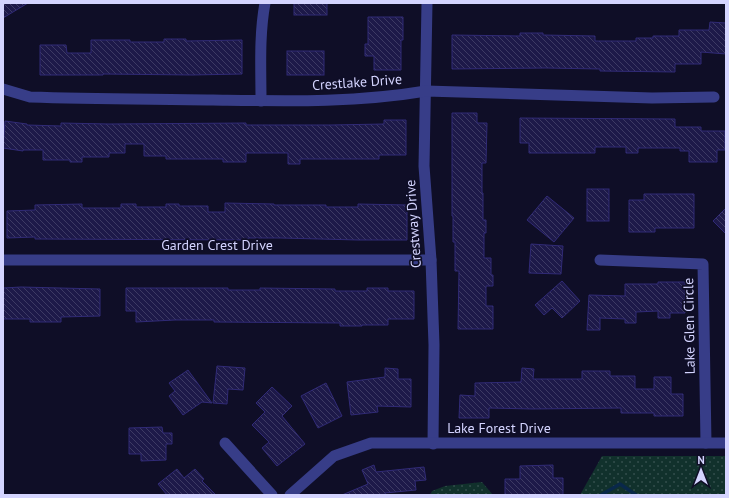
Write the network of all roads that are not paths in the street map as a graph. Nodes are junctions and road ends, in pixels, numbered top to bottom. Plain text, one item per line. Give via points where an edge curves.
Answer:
1 (265, 3) edge
2 (428, 3) edge
3 (3, 89) edge
4 (426, 90) junction
5 (714, 97) dead end
6 (261, 101) junction
7 (3, 260) edge
8 (431, 260) junction
9 (600, 260) dead end
10 (225, 443) dead end
11 (706, 443) junction
12 (726, 443) edge
13 (433, 444) junction
14 (272, 495) edge
15 (290, 495) edge

1 - 6 street via 260,48
2 - 4 street, Crestway Drive
3 - 6 street, Crestlake Drive via 30,96
4 - 5 street, Crestlake Drive via 652,98
4 - 6 street, Crestlake Drive via 340,100
4 - 8 street, Crestway Drive via 424,166
7 - 8 street, Garden Crest Drive
8 - 13 street, Crestway Drive via 434,345
9 - 11 street, Lake Glen Circle via 703,264
10 - 14 street
11 - 12 street, Lake Forest Drive
11 - 13 street, Lake Forest Drive
13 - 15 street, Lake Forest Drive via 372,443 334,456

